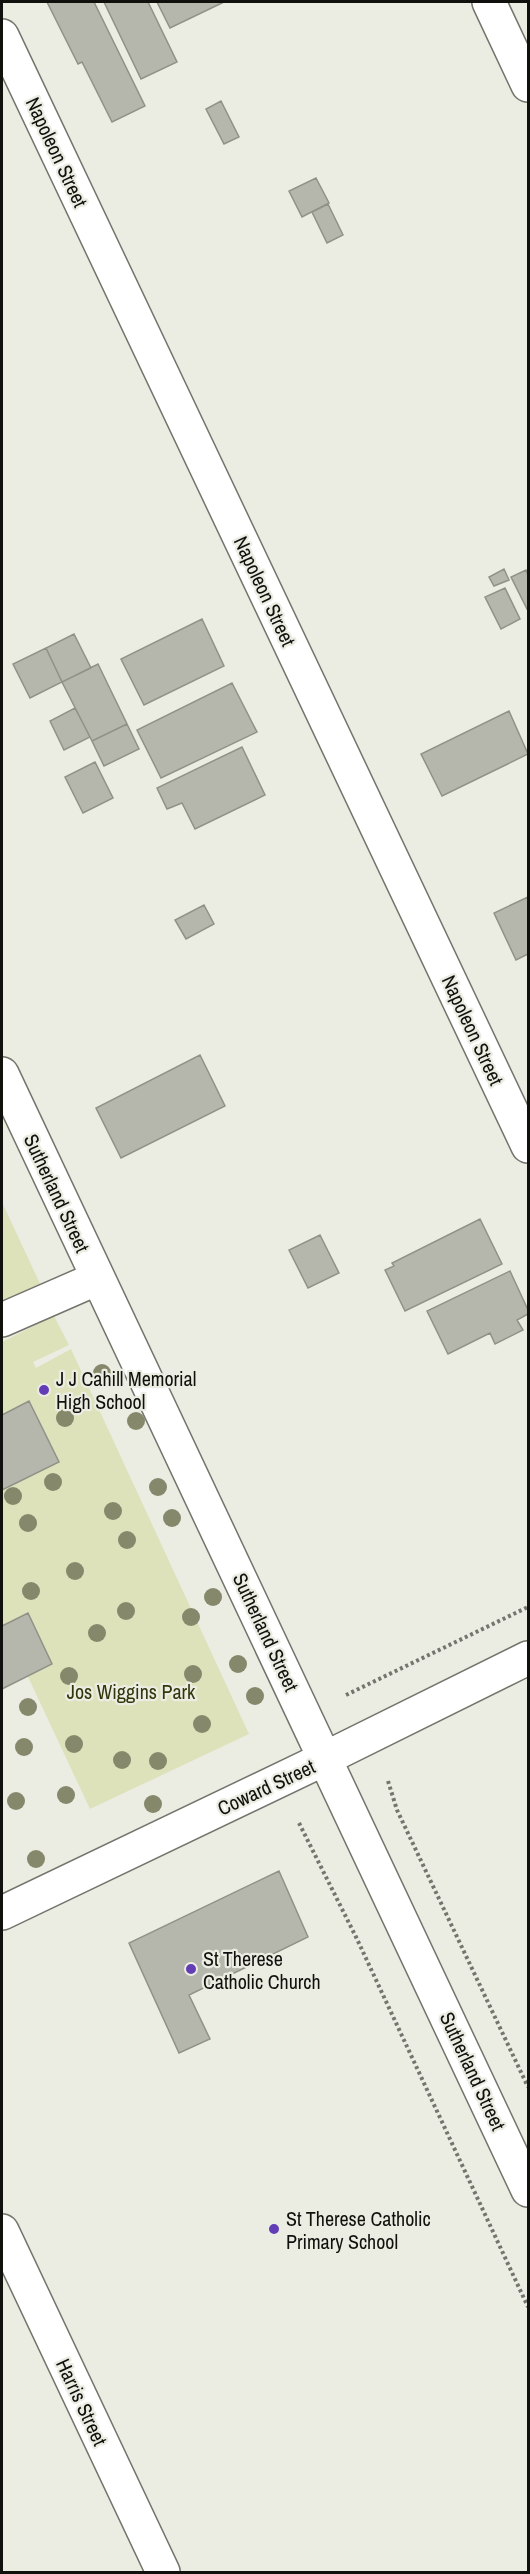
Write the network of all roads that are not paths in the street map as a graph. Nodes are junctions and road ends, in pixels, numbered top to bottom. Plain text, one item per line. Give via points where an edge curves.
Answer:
1 (489, 2) edge
2 (2, 36) edge
3 (528, 85) edge
4 (2, 1074) edge
5 (528, 1146) edge
6 (98, 1278) junction
7 (2, 1320) edge
8 (528, 1658) edge
9 (326, 1758) junction
10 (2, 1912) edge
11 (528, 2190) edge
12 (2, 2231) edge
13 (163, 2572) edge

1 - 3 street
2 - 5 street, Napoleon Street
4 - 6 street, Sutherland Street
6 - 7 street
6 - 9 street, Sutherland Street
8 - 9 street, Coward Street
9 - 10 street, Coward Street
9 - 11 street, Sutherland Street
12 - 13 street, Harris Street

